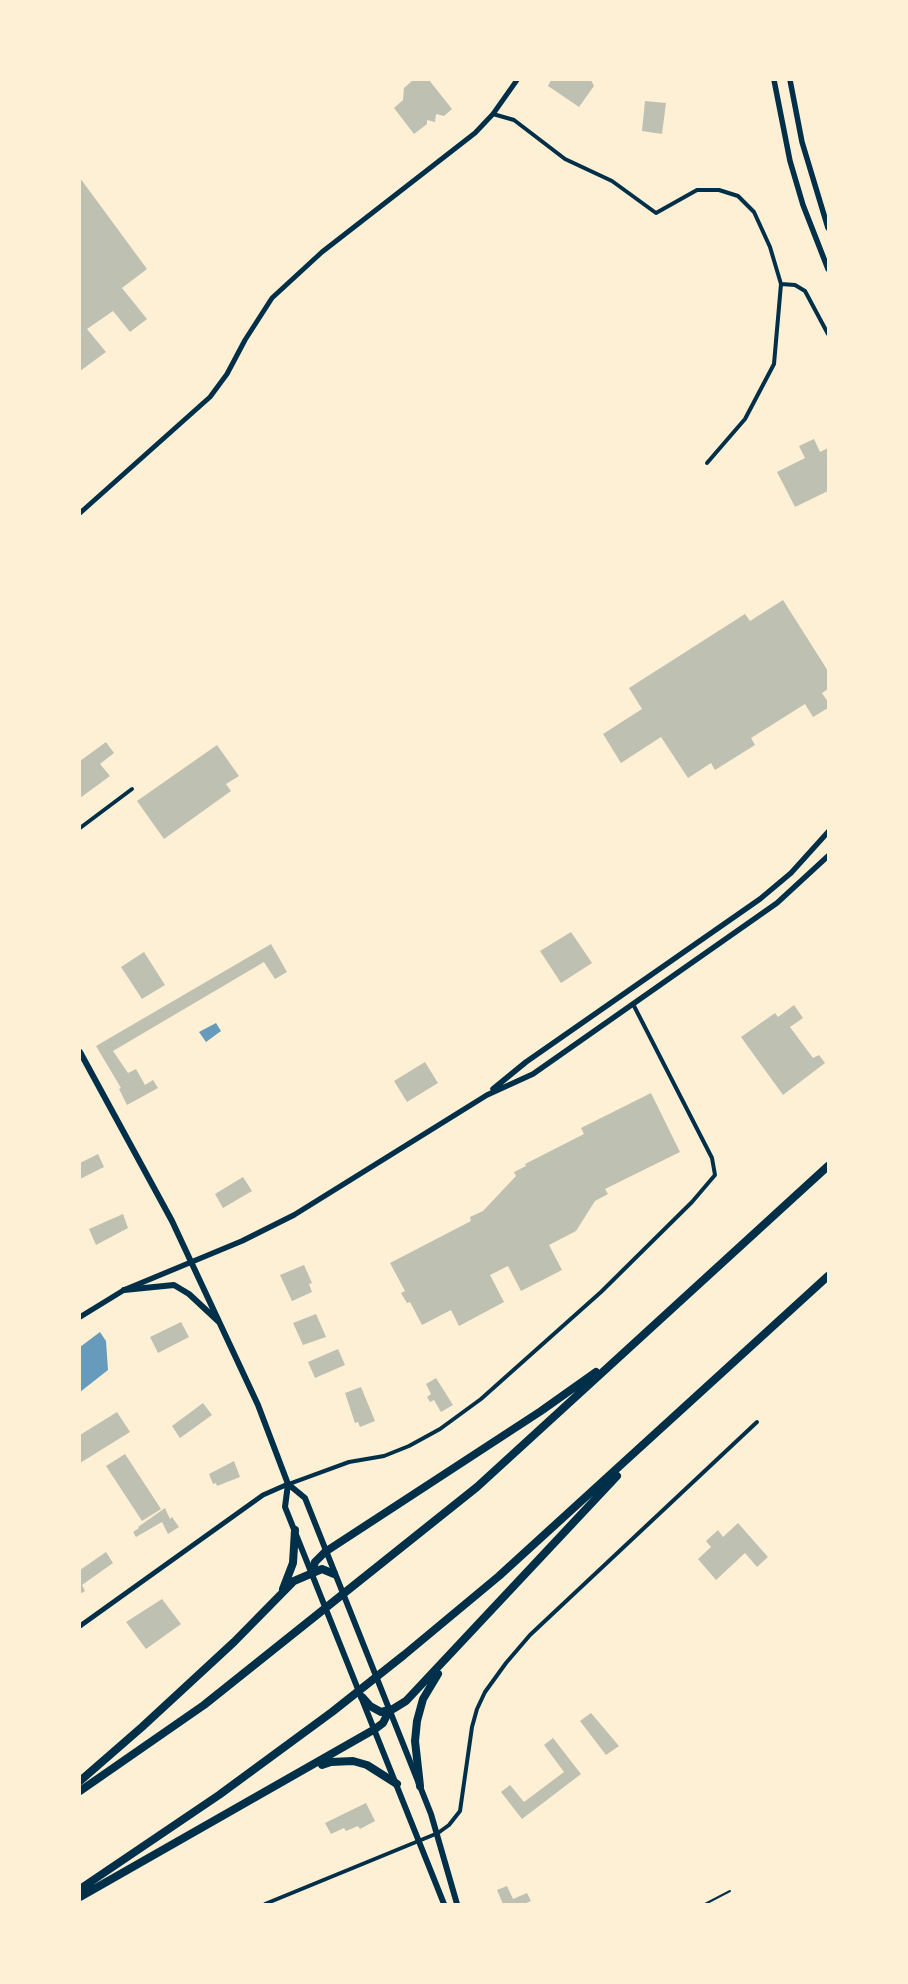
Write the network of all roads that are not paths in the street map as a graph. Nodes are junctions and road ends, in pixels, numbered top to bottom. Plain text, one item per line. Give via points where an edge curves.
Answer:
1 (517, 80) edge
2 (774, 80) edge
3 (790, 80) edge
4 (493, 114) junction
5 (828, 228) edge
6 (828, 269) edge
7 (781, 284) junction
8 (828, 334) edge
9 (707, 463) dead end
10 (80, 513) edge
11 (132, 789) dead end
12 (80, 828) edge
13 (828, 832) edge
14 (828, 856) edge
15 (633, 1004) junction
16 (80, 1052) edge
17 (487, 1095) junction
18 (828, 1166) edge
19 (192, 1262) junction
20 (828, 1276) edge
21 (124, 1290) junction
22 (80, 1317) edge
23 (221, 1323) junction
24 (624, 1352) junction
25 (757, 1422) dead end
26 (658, 1432) junction
27 (288, 1484) junction
28 (295, 1530) junction
29 (325, 1552) junction
30 (312, 1572) junction
31 (334, 1574) junction
32 (280, 1596) junction
33 (80, 1626) edge
34 (455, 1649) junction
35 (362, 1697) junction
36 (389, 1710) junction
37 (375, 1730) junction
38 (295, 1777) junction
39 (80, 1781) edge
40 (397, 1784) junction
41 (420, 1786) junction
42 (80, 1791) edge
43 (438, 1833) junction
44 (419, 1841) junction
45 (80, 1889) edge
46 (730, 1891) dead end
47 (80, 1897) edge
48 (265, 1904) edge
49 (444, 1904) edge
50 (457, 1904) edge
51 (706, 1904) edge

1 - 4 street
2 - 6 main road via 790,161
3 - 5 main road via 802,142
4 - 7 street via 514,120 564,159 612,181 656,213 697,190 719,190 738,196 754,212 770,247
4 - 10 street via 475,133 322,252 272,298 210,397
7 - 8 street via 795,285 805,291
7 - 9 street via 774,364 745,419
11 - 12 street
13 - 17 main road via 760,899 526,1062
14 - 15 main road via 777,903
15 - 17 main road via 534,1074
15 - 27 street via 712,1158 715,1175 688,1206 528,1360 440,1429 384,1456 349,1462
16 - 19 main road
17 - 19 main road via 294,1215
18 - 24 highway
19 - 21 main road
19 - 23 main road
20 - 26 highway
21 - 22 main road
21 - 23 main road via 174,1285
23 - 27 main road
24 - 29 highway via 541,1412
24 - 42 highway via 476,1487 371,1574 204,1705
25 - 43 street via 530,1635 506,1663 477,1709 460,1810
26 - 34 highway
26 - 45 highway via 499,1576 332,1712 219,1795
27 - 28 main road via 285,1507
27 - 29 main road via 305,1498
27 - 33 street via 263,1495
28 - 30 main road
28 - 32 highway via 292,1563
29 - 30 highway via 315,1562
29 - 31 main road
30 - 31 highway via 322,1569
30 - 32 highway via 294,1580
30 - 35 main road
31 - 36 main road
32 - 39 highway
34 - 36 highway via 413,1695
34 - 41 highway via 423,1699 417,1721 415,1741
35 - 36 highway via 378,1711
35 - 37 main road
36 - 37 highway
36 - 41 main road
37 - 38 highway
37 - 40 main road
38 - 40 highway via 330,1762 353,1761 367,1765
38 - 47 highway
40 - 44 main road
41 - 43 main road
43 - 44 street
43 - 50 main road
44 - 48 street
44 - 49 main road
46 - 51 lane

